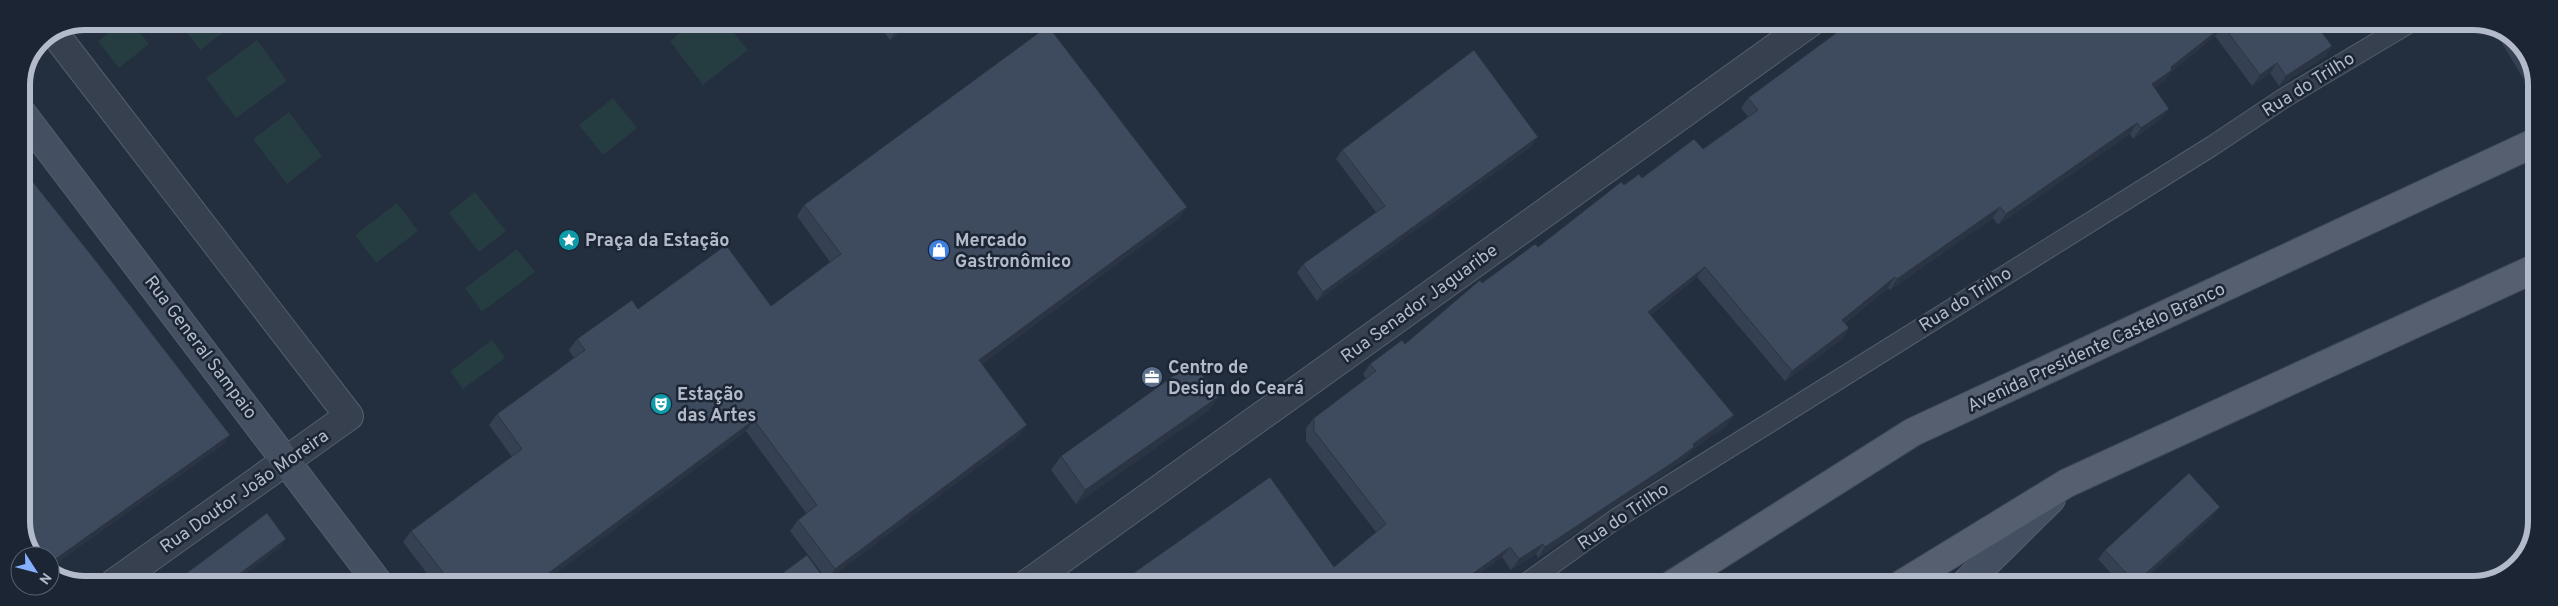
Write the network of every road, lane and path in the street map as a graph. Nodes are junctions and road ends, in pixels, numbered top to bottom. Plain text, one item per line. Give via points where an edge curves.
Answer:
1 (1800, 30) edge
2 (2397, 30) edge
3 (58, 37) edge
4 (30, 124) edge
5 (2528, 146) edge
6 (2528, 272) edge
7 (286, 460) junction
8 (2067, 483) junction
9 (125, 576) edge
10 (373, 576) edge
11 (1038, 576) edge
12 (1536, 576) edge
13 (1687, 576) edge
14 (1915, 576) edge
15 (1973, 576) edge

1 - 11 street, Rua Senador Jaguaribe
2 - 12 lane, Rua do Trilho via 1625,513
3 - 7 street, Rua Doutor João Moreira via 349,416
4 - 7 main road, Rua General Sampaio
5 - 13 main road, Avenida Presidente Castelo Branco via 1914,432
6 - 8 main road
7 - 9 street, Rua Doutor João Moreira
7 - 10 main road, Rua General Sampaio
8 - 14 main road
8 - 15 main road

